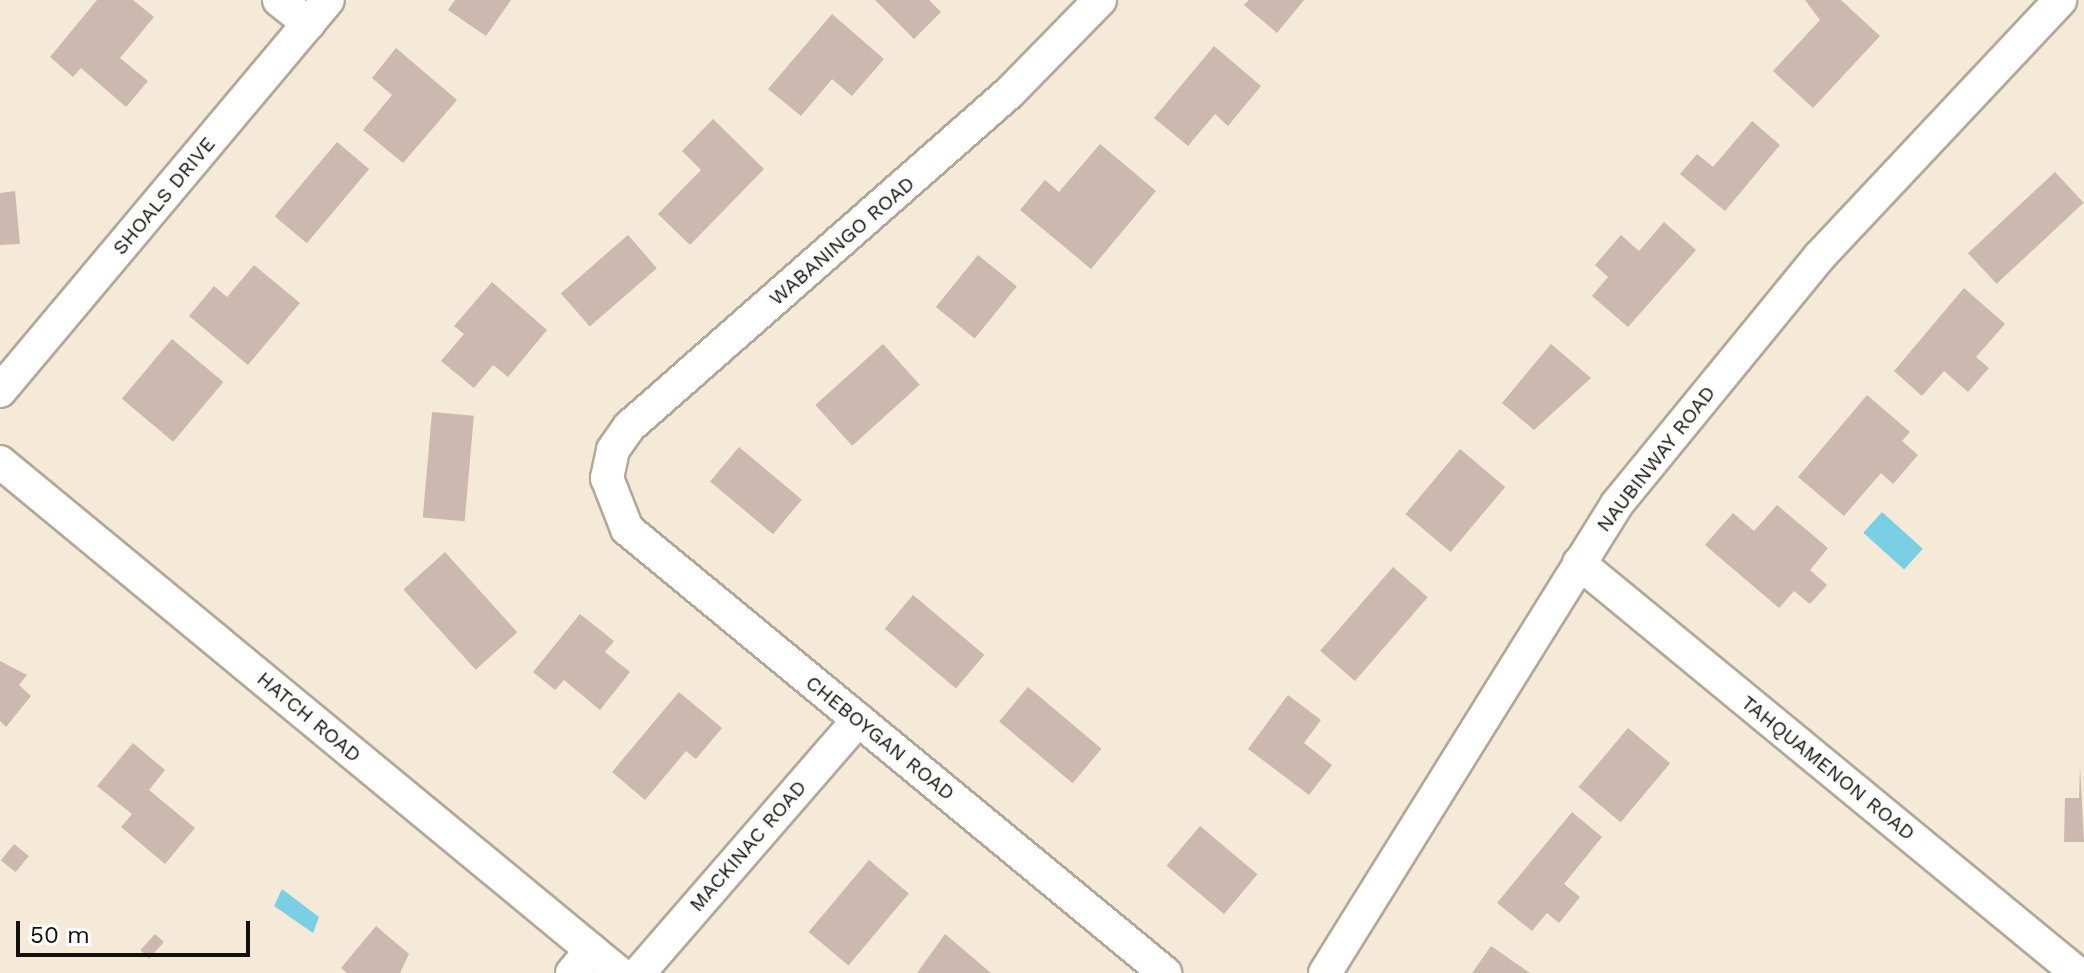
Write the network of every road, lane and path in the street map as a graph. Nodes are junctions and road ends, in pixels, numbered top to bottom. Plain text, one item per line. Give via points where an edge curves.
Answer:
1 (279, 0) edge
2 (1100, 0) edge
3 (2060, 0) edge
4 (319, 12) edge
5 (0, 391) edge
6 (0, 462) edge
7 (608, 492) joint
8 (1579, 563) junction
9 (858, 720) junction
10 (582, 962) edge
11 (619, 973) edge
12 (639, 973) edge
13 (1165, 973) edge
14 (1325, 973) edge
15 (2077, 973) edge

1 - 4 street
2 - 7 street, WABANINGO ROAD via 989,111 629,427 613,450
3 - 8 street, NAUBINWAY ROAD via 1820,256 1617,504
4 - 5 street, SHOALS DRIVE
6 - 10 street, HATCH ROAD
7 - 9 street, CHEBOYGAN ROAD via 627,529
8 - 14 street, NAUBINWAY ROAD
8 - 15 street, TAHQUAMENON ROAD
9 - 12 street, MACKINAC ROAD
9 - 13 street, CHEBOYGAN ROAD
10 - 11 street, HATCH ROAD

